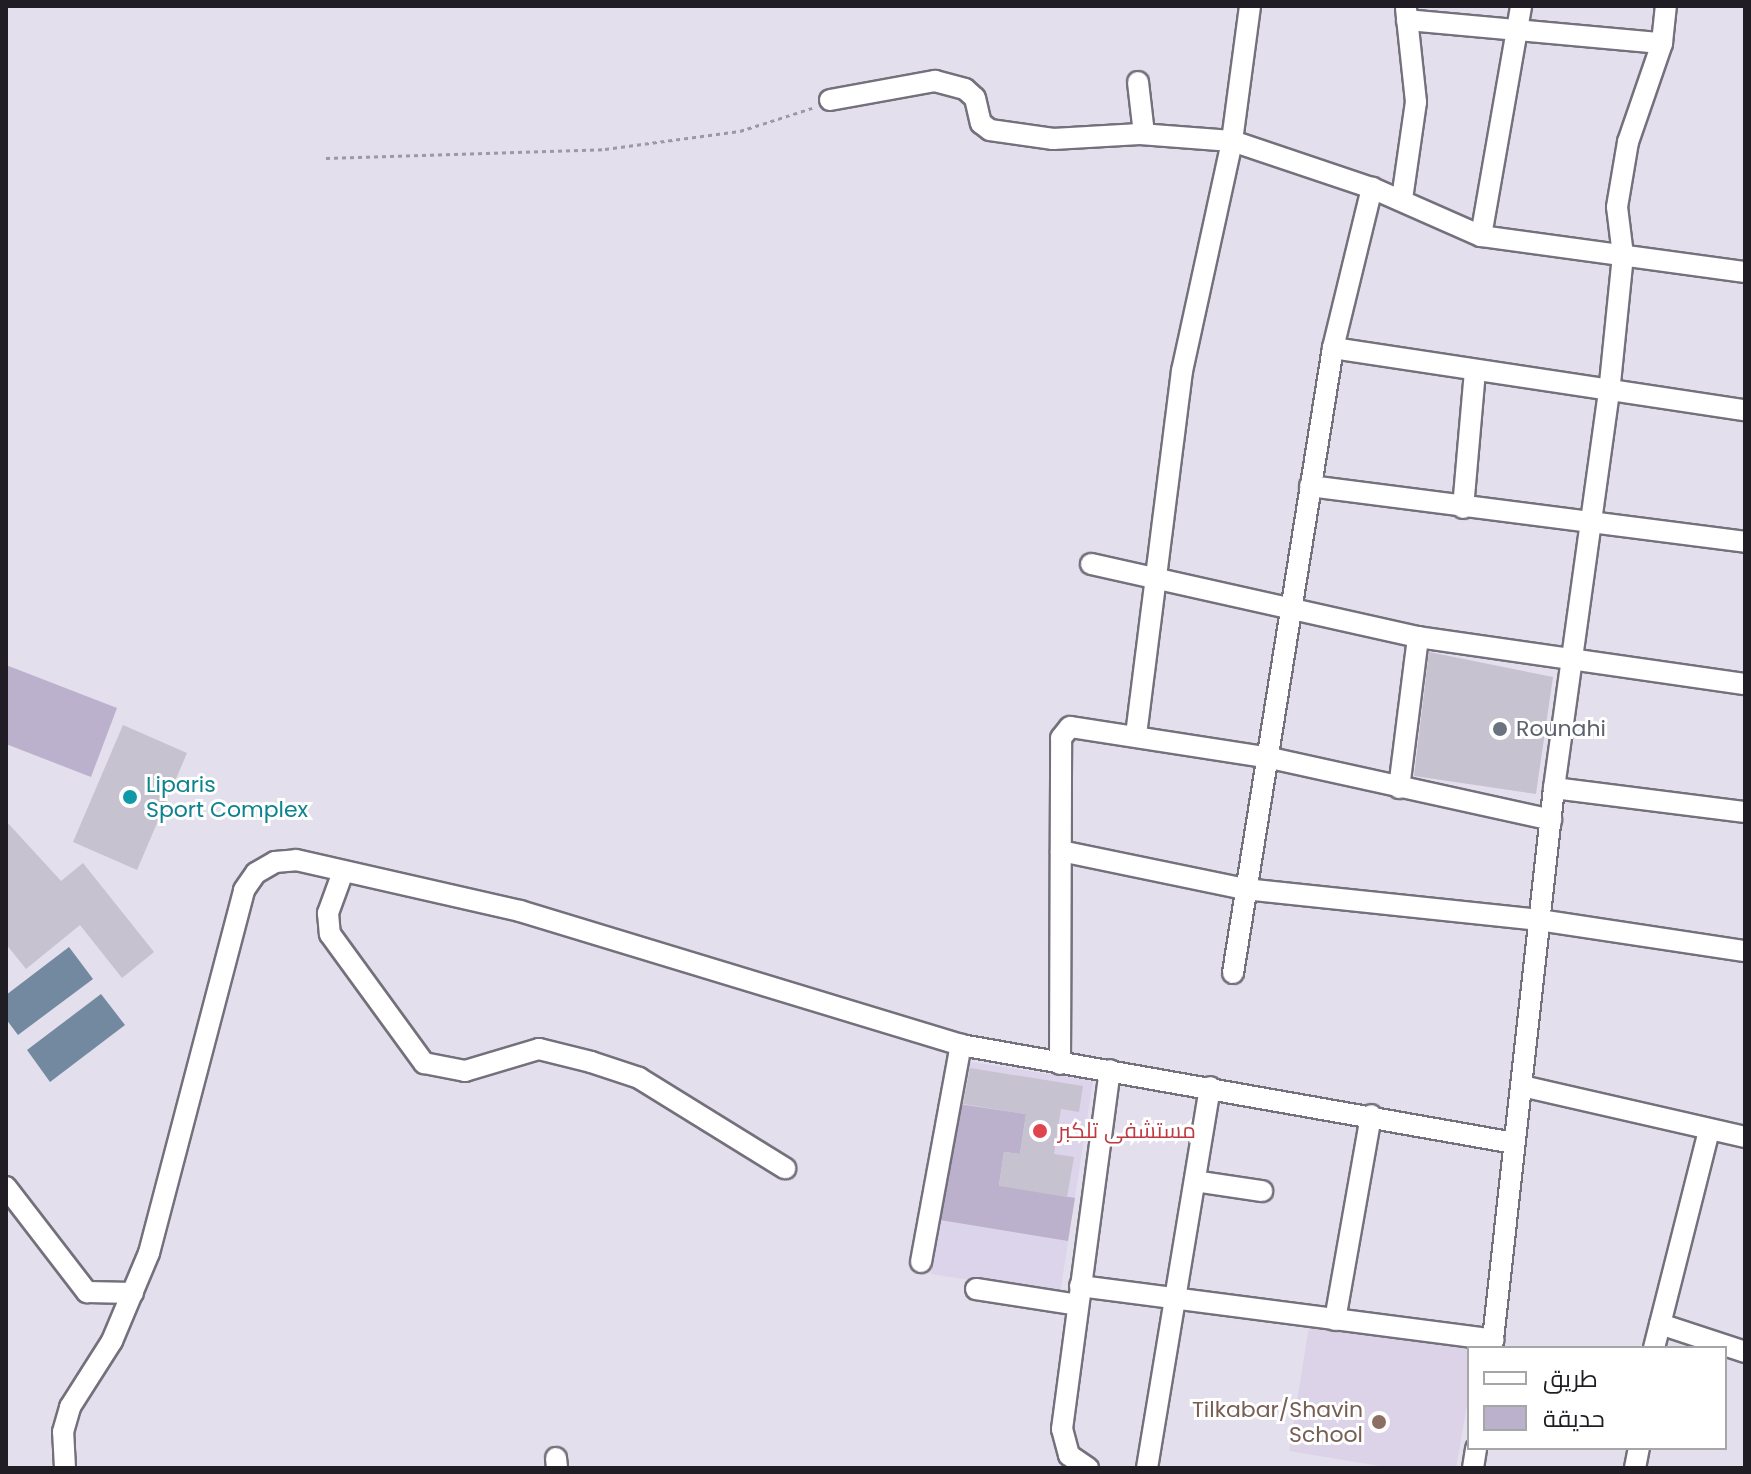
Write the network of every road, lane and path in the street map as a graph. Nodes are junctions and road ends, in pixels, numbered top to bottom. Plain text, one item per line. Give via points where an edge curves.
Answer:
1 (1250, 6) edge
2 (1521, 6) edge
3 (1666, 6) edge
4 (1406, 13) edge
5 (1518, 33) junction
6 (1662, 43) junction
7 (1138, 82) dead end
8 (830, 100) joint
9 (1144, 134) junction
10 (1232, 141) junction
11 (326, 158) dead end
12 (1372, 188) junction
13 (1402, 199) junction
14 (1481, 236) junction
15 (1623, 255) junction
16 (1745, 272) edge
17 (1333, 348) junction
18 (1475, 372) junction
19 (1609, 393) junction
20 (1745, 410) edge
21 (1310, 486) junction
22 (1463, 508) junction
23 (1592, 521) junction
24 (1745, 542) edge
25 (1091, 564) dead end
26 (1155, 581) junction
27 (1290, 609) junction
28 (1418, 637) junction
29 (1572, 662) junction
30 (1745, 684) edge
31 (1136, 735) junction
32 (1270, 758) junction
33 (1399, 788) junction
34 (1554, 788) junction
35 (1745, 812) edge
36 (1551, 820) junction
37 (1061, 851) junction
38 (343, 872) junction
39 (1245, 889) junction
40 (1539, 920) junction
41 (1745, 951) edge
42 (1233, 973) dead end
43 (961, 1045) junction
44 (1060, 1064) junction
45 (1110, 1070) junction
46 (1522, 1086) junction
47 (1210, 1087) junction
48 (1371, 1115) junction
49 (1709, 1130) junction
50 (1745, 1137) edge
51 (1514, 1143) junction
52 (785, 1168) dead end
53 (1195, 1181) junction
54 (6, 1187) edge
55 (1262, 1191) dead end
56 (921, 1262) dead end
57 (976, 1289) dead end
58 (133, 1293) junction
59 (1079, 1295) junction
60 (1179, 1298) junction
61 (1335, 1320) junction
62 (1660, 1324) junction
63 (1493, 1344) edge
64 (1654, 1346) edge
65 (1727, 1346) edge
66 (65, 1468) edge
67 (1088, 1468) edge
68 (1147, 1468) edge

1 - 10 street
2 - 5 street
3 - 6 street
4 - 5 street
4 - 13 street via 1416,102
5 - 6 street
5 - 14 street
6 - 15 street via 1628,142 1617,207
7 - 9 street
8 - 9 street via 935,81 965,89 990,130 1053,139
8 - 11 path via 740,131 605,149
9 - 10 street
10 - 12 street
10 - 26 street via 1182,371
12 - 13 street
12 - 17 street
13 - 14 street
14 - 15 street
15 - 16 street
15 - 19 street
17 - 18 street
17 - 21 street
18 - 19 street
18 - 22 street
19 - 20 street
19 - 23 street
21 - 22 street
21 - 27 street
22 - 23 street
23 - 24 street
23 - 29 street
25 - 26 street
26 - 27 street
26 - 31 street
27 - 28 street
27 - 32 street
28 - 29 street
28 - 33 street
29 - 30 street
29 - 34 street
31 - 32 street
31 - 37 street via 1078,725 1063,733
32 - 33 street
32 - 39 street
33 - 36 street
34 - 35 street
34 - 36 street
36 - 40 street
37 - 39 street
37 - 44 street
38 - 43 street via 520,911
38 - 52 street via 328,913 330,934 424,1063 465,1071 539,1049 591,1062 639,1078
38 - 58 street via 285,860 256,873 244,890 155,1232
39 - 40 street
39 - 42 street
40 - 41 street
40 - 46 street
43 - 44 street
43 - 56 street
44 - 45 street
45 - 47 street
45 - 59 street
46 - 49 street
46 - 51 street
47 - 48 street
47 - 53 street
48 - 51 street
48 - 61 street
49 - 50 street
49 - 62 street
51 - 63 street
53 - 55 street
53 - 60 street
54 - 58 street via 87,1292
57 - 59 street
58 - 66 street via 112,1341 70,1407 63,1432
59 - 60 street
59 - 67 street via 1062,1429 1069,1455
60 - 61 street
60 - 68 street
61 - 63 street
62 - 64 street
62 - 65 street

